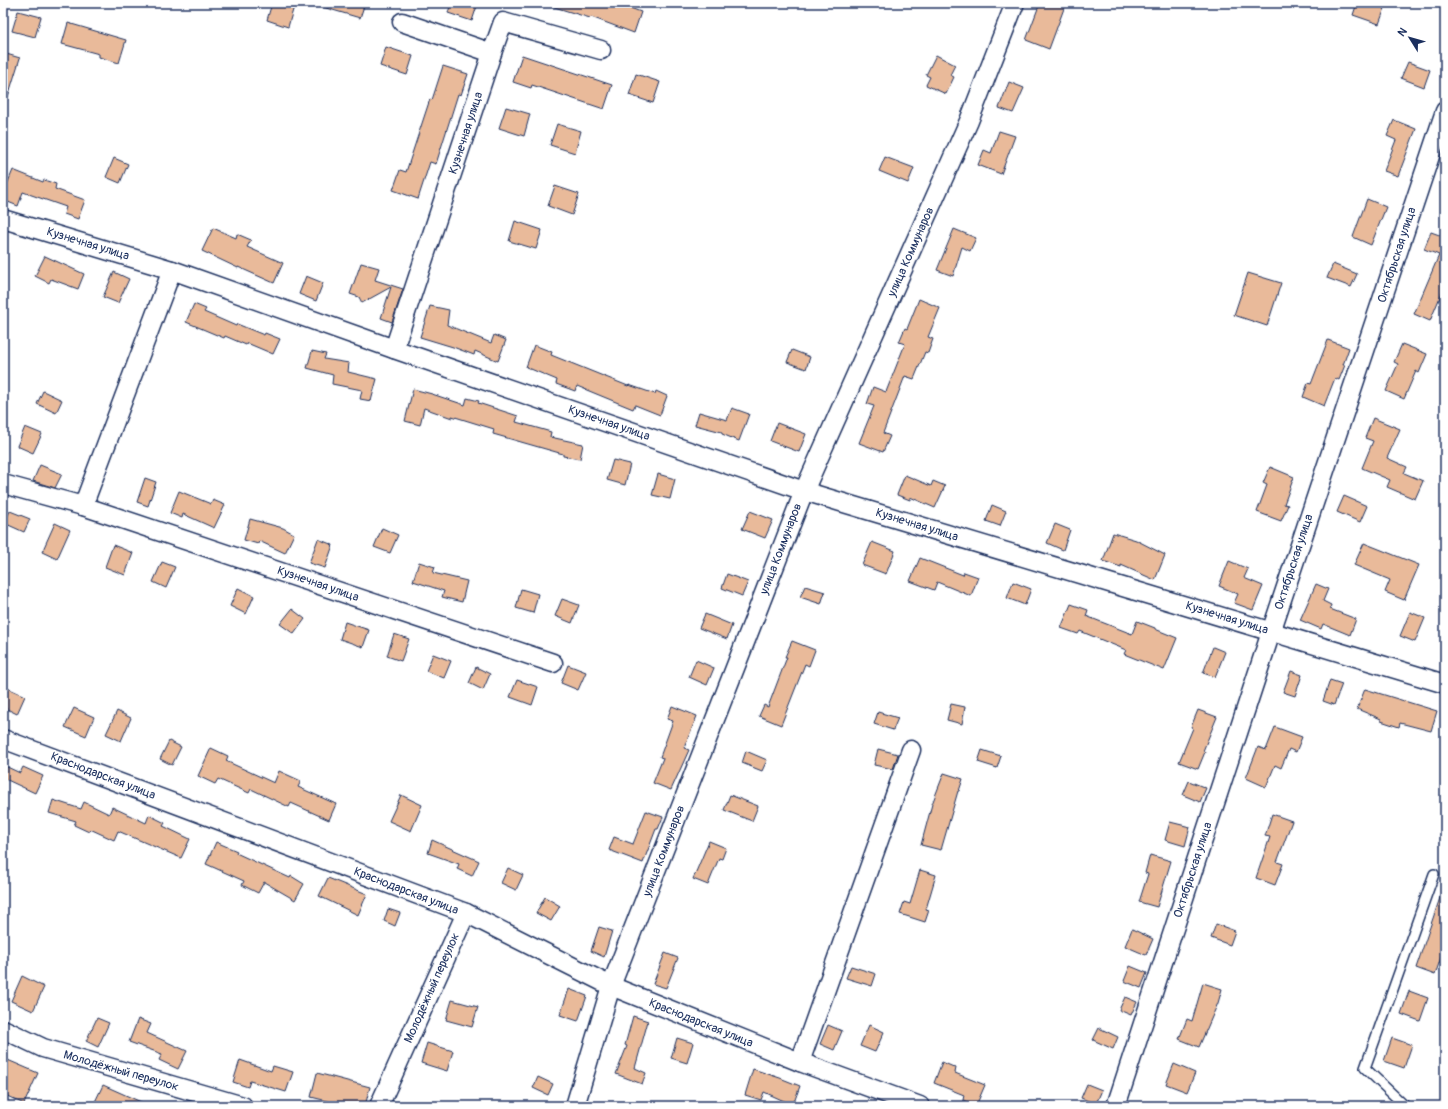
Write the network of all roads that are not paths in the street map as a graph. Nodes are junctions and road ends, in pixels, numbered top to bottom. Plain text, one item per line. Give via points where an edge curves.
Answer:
1 (1015, 3) edge
2 (402, 22) dead end
3 (601, 50) dead end
4 (492, 53) junction
5 (1445, 111) edge
6 (3, 219) edge
7 (172, 270) junction
8 (394, 349) junction
9 (3, 484) edge
10 (804, 491) junction
11 (83, 506) junction
12 (1271, 632) junction
13 (553, 663) dead end
14 (1445, 684) edge
15 (3, 739) edge
16 (911, 750) dead end
17 (1434, 874) dead end
18 (466, 913) junction
19 (611, 986) junction
20 (3, 1029) edge
21 (800, 1062) junction
22 (242, 1106) edge
23 (379, 1106) edge
24 (575, 1106) edge
25 (920, 1106) edge
26 (1116, 1106) edge
27 (1405, 1106) edge

1 - 10 street, улица Коммунаров via 969,121
2 - 4 street
3 - 4 street, Кузнечная улица via 503,22
4 - 8 street, Кузнечная улица
5 - 12 street, Октябрьская улица
6 - 7 street, Кузнечная улица
7 - 8 street, Кузнечная улица
7 - 11 street
8 - 10 street, Кузнечная улица
9 - 11 street, Кузнечная улица
10 - 12 street, Кузнечная улица
10 - 19 street, улица Коммунаров
11 - 13 street, Кузнечная улица
12 - 14 street, Кузнечная улица
12 - 26 street, Октябрьская улица
15 - 18 street, Краснодарская улица
16 - 21 street
17 - 27 lane via 1365,1068
18 - 19 street, Краснодарская улица
18 - 23 street, Молодёжный переулок
19 - 21 street, Краснодарская улица
19 - 24 street, улица Коммунаров
20 - 22 street, Молодёжный переулок via 43,1048
21 - 25 street, Краснодарская улица

